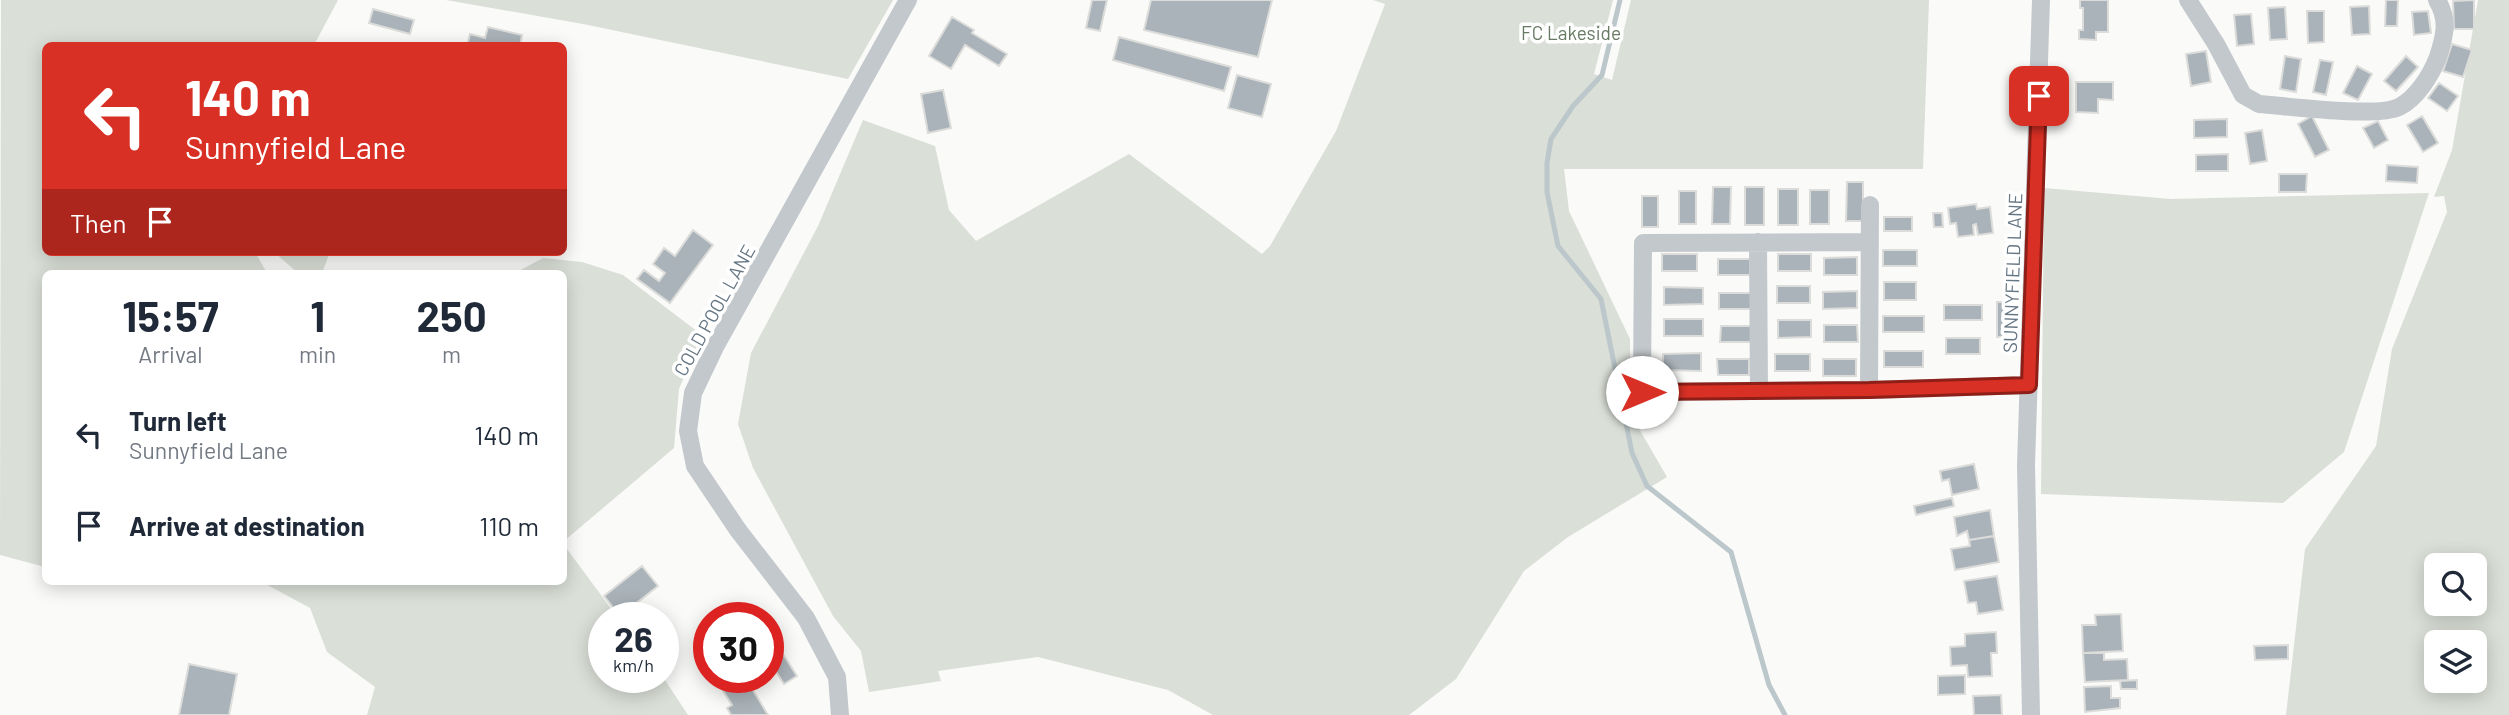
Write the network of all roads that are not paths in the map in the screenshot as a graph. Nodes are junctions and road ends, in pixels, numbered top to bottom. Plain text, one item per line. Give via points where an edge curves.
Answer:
1 (908, 0) edge
2 (2041, 0) edge
3 (2187, 0) edge
4 (2196, 0) edge
5 (2437, 0) edge
6 (1870, 205) dead end
7 (1758, 242) junction
8 (1870, 242) junction
9 (2029, 385) junction
10 (1869, 390) junction
11 (1759, 391) junction
12 (840, 715) edge
13 (2031, 715) edge

1 - 12 street, COLD POOL LANE via 715,347 693,393 688,431 695,466 806,618 837,677
2 - 9 street, SUNNYFIELD LANE
3 - 4 street
3 - 5 street via 2243,95 2259,104 2378,112 2407,102 2432,71 2446,26
6 - 8 street
7 - 8 street
7 - 11 street
7 - 11 street via 1643,243 1642,392
8 - 10 street
9 - 10 street
9 - 13 street, SUNNYFIELD LANE
10 - 11 street

